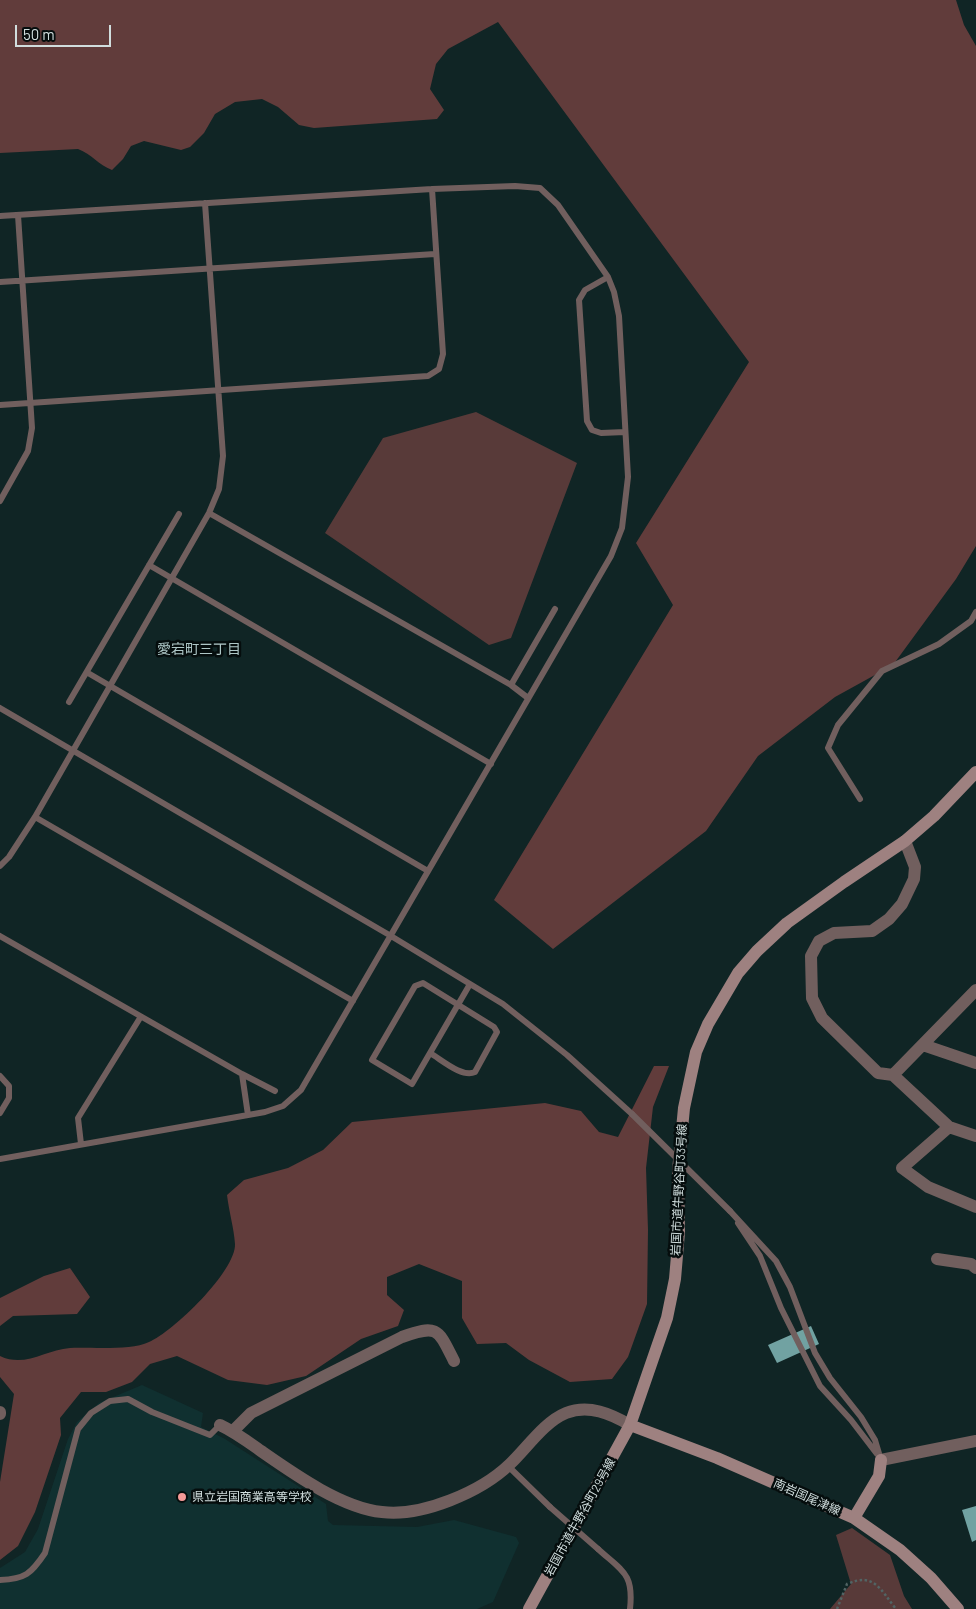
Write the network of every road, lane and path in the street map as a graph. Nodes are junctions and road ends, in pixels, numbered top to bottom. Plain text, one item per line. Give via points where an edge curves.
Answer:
1 (432, 189) junction
2 (205, 203) junction
3 (18, 215) junction
4 (0, 216) edge
5 (435, 254) junction
6 (210, 269) junction
7 (608, 277) junction
8 (22, 281) junction
9 (0, 282) edge
10 (218, 389) junction
11 (32, 403) junction
12 (0, 405) edge
13 (626, 432) junction
14 (0, 501) edge
15 (209, 512) junction
16 (179, 514) dead end
17 (148, 565) junction
18 (172, 577) junction
19 (555, 609) dead end
20 (976, 612) edge
21 (88, 673) junction
22 (109, 685) junction
23 (510, 685) junction
24 (528, 698) junction
25 (69, 702) dead end
26 (0, 708) edge
27 (74, 749) junction
28 (491, 764) junction
29 (976, 772) edge
30 (860, 799) dead end
31 (35, 817) junction
32 (906, 841) junction
33 (0, 866) edge
34 (428, 871) junction
35 (0, 936) edge
36 (391, 936) junction
37 (470, 984) junction
38 (975, 994) edge
39 (354, 1001) junction
40 (458, 1005) junction
41 (140, 1018) junction
42 (923, 1046) junction
43 (430, 1053) junction
44 (976, 1063) edge
45 (242, 1074) junction
46 (893, 1075) junction
47 (0, 1076) edge
48 (275, 1091) dead end
49 (0, 1113) edge
50 (248, 1115) junction
51 (949, 1127) junction
52 (976, 1136) edge
53 (81, 1144) junction
54 (0, 1159) edge
55 (976, 1207) edge
56 (730, 1211) junction
57 (938, 1259) dead end
58 (976, 1268) edge
59 (454, 1360) dead end
60 (220, 1425) joint
61 (630, 1426) junction
62 (233, 1431) junction
63 (976, 1441) edge
64 (881, 1460) junction
65 (508, 1466) junction
66 (854, 1518) junction
67 (0, 1580) edge
68 (529, 1609) edge
69 (630, 1609) edge
70 (837, 1609) edge
71 (896, 1609) edge
72 (958, 1609) edge

1 - 2 lane
1 - 5 lane
1 - 7 lane via 540,188 558,204
2 - 3 lane
2 - 6 lane
3 - 4 lane
3 - 8 lane
5 - 6 lane
5 - 10 lane via 442,354 439,369 428,376
6 - 8 lane
6 - 10 lane
7 - 13 lane via 619,316
7 - 13 lane via 585,290 579,300 587,421 592,430 601,433
8 - 9 lane
8 - 11 lane
10 - 11 lane
10 - 15 lane via 224,456 219,489
11 - 12 lane
11 - 14 lane via 28,451
13 - 24 lane via 628,476 622,528 611,556
15 - 18 lane
15 - 23 lane
16 - 17 lane
17 - 18 lane
17 - 21 lane
18 - 22 lane
18 - 28 lane
19 - 23 lane
20 - 30 lane via 971,621 939,644 882,671 838,725 828,748
21 - 22 lane
21 - 25 lane
22 - 27 lane
22 - 34 lane
23 - 24 lane
24 - 28 lane
26 - 27 lane
27 - 31 lane
27 - 36 lane
28 - 34 lane
29 - 32 street, 岩国市道牛野谷町33号線
31 - 33 lane
31 - 39 lane
32 - 46 street via 915,873 902,904 872,931 827,936 819,941 811,956 812,998 822,1018 878,1073
32 - 61 street, 岩国市道牛野谷町33号線 via 787,923 756,951 738,973 708,1024 696,1052 684,1108 678,1171 679,1232 667,1318
34 - 36 lane
35 - 41 lane
36 - 37 lane
36 - 39 lane
37 - 40 lane
37 - 56 lane, bridge via 503,1004 567,1055
38 - 42 street
39 - 50 lane via 301,1090 283,1106
40 - 43 lane
40 - 43 lane via 494,1026 497,1032 480,1064 475,1072 464,1073
40 - 43 lane via 423,983 414,986 372,1060 412,1084
41 - 45 lane
41 - 53 lane via 78,1118
42 - 44 street
42 - 46 street
45 - 48 lane
45 - 50 lane
46 - 51 street
47 - 49 lane via 9,1086 9,1098
50 - 53 lane
51 - 52 street
51 - 55 street via 902,1168 928,1187
53 - 54 lane
56 - 64 lane via 760,1256 781,1308 820,1386
56 - 64 lane via 776,1261 790,1287 815,1353 861,1417 875,1440
57 - 58 street via 971,1264
59 - 62 street via 442,1335 422,1330 251,1413
60 - 62 street
60 - 67 lane via 210,1435 128,1399 110,1401 91,1413 78,1429 45,1553 33,1570 19,1579
61 - 65 street via 611,1414 587,1409 566,1414 550,1424
61 - 66 street, 南岩国尾津線 via 717,1458
61 - 68 street, 岩国市道牛野谷町29号線
62 - 65 street via 331,1495 383,1513 438,1506 468,1492
63 - 64 street
64 - 66 street via 879,1476
65 - 69 lane, bridge via 625,1574 631,1582
66 - 72 street, 南岩国尾津線 via 900,1550
70 - 71 path via 847,1584 860,1578 875,1582

